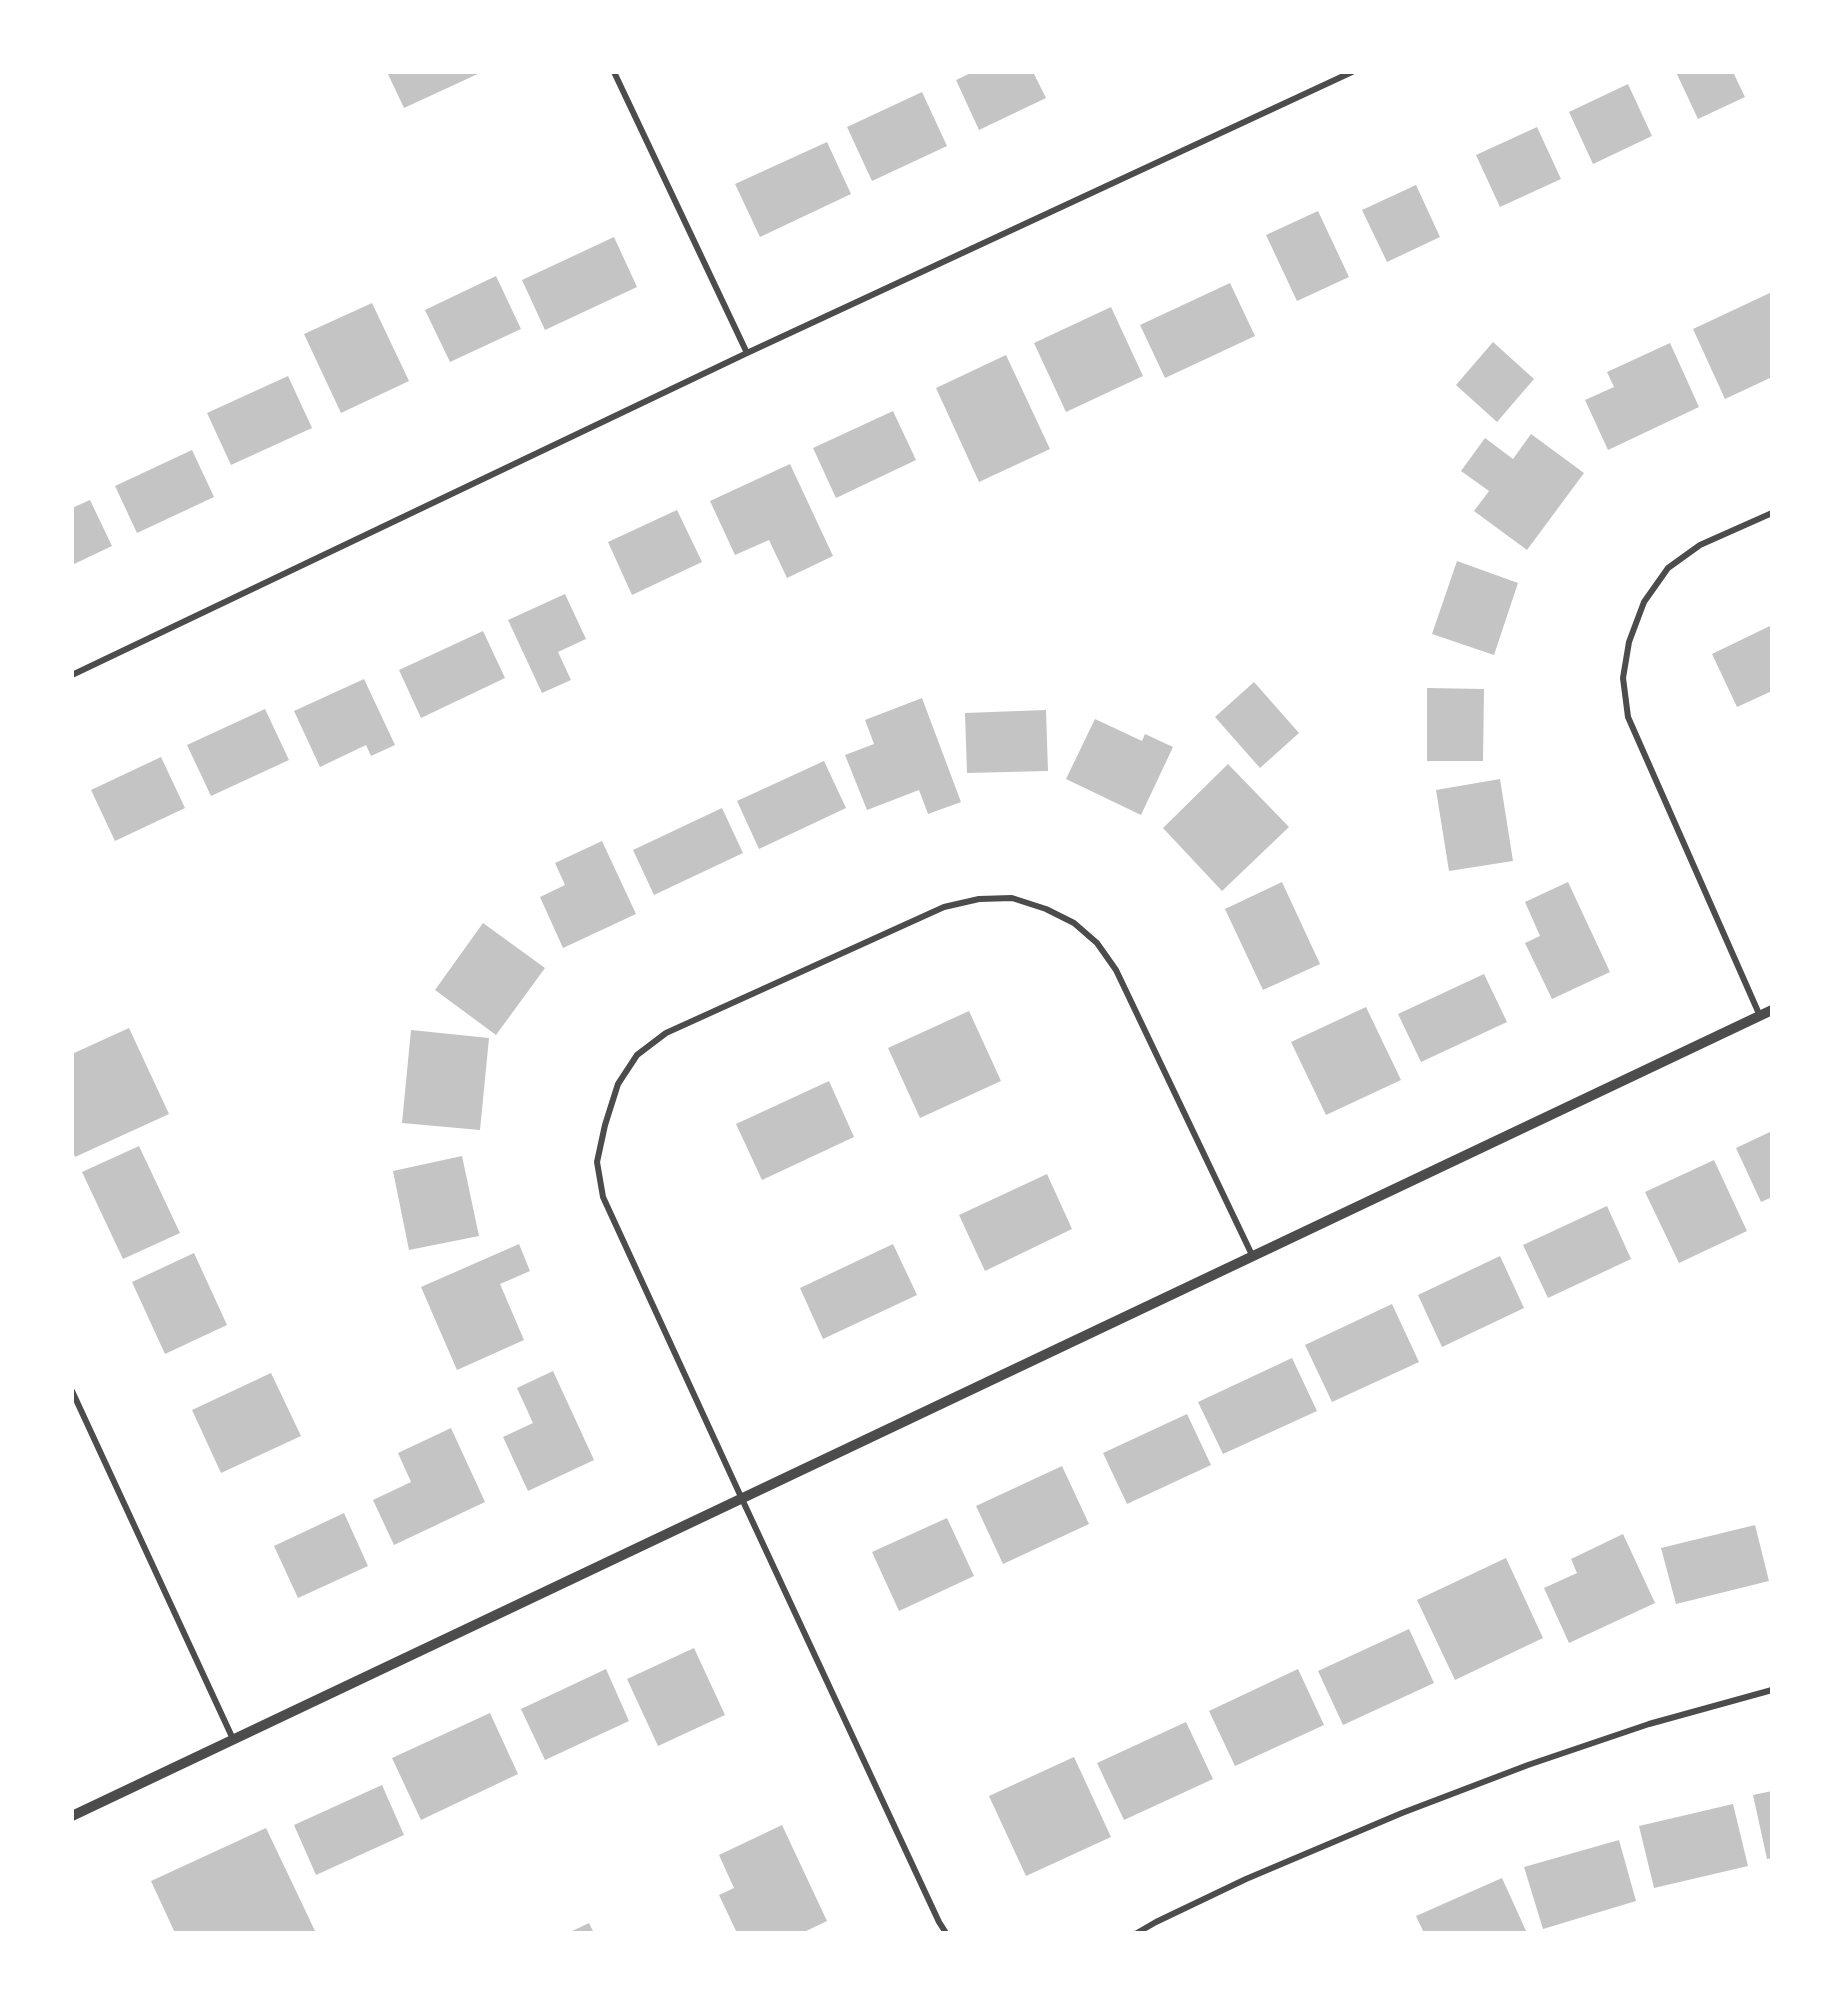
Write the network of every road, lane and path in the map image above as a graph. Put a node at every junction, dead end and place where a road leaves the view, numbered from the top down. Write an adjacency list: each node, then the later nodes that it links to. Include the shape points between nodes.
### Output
1 (614, 72): 3 (street)
2 (1352, 72): 3 (street)
3 (747, 353): 5 (street)
4 (1772, 513): 7 (street, via 1700,545 1668,568 1644,602 1629,642 1623,678 1628,717)
5 (72, 675)
6 (1772, 1010): 7 (street)
7 (1760, 1016): 8 (street)
8 (1253, 1257): 10 (street); 10 (street, via 1116,969 1097,943 1074,923 1046,909 1012,898 979,898 944,907 666,1033 637,1055 618,1084 597,1162 603,1197 617,1230)
9 (72, 1391): 12 (street)
10 (742, 1500): 12 (street); 14 (street)
11 (1772, 1690): 15 (street, via 1648,1724 1402,1813 1246,1879)
12 (233, 1739): 13 (street)
13 (72, 1816)
14 (946, 1933)
15 (1137, 1933)

